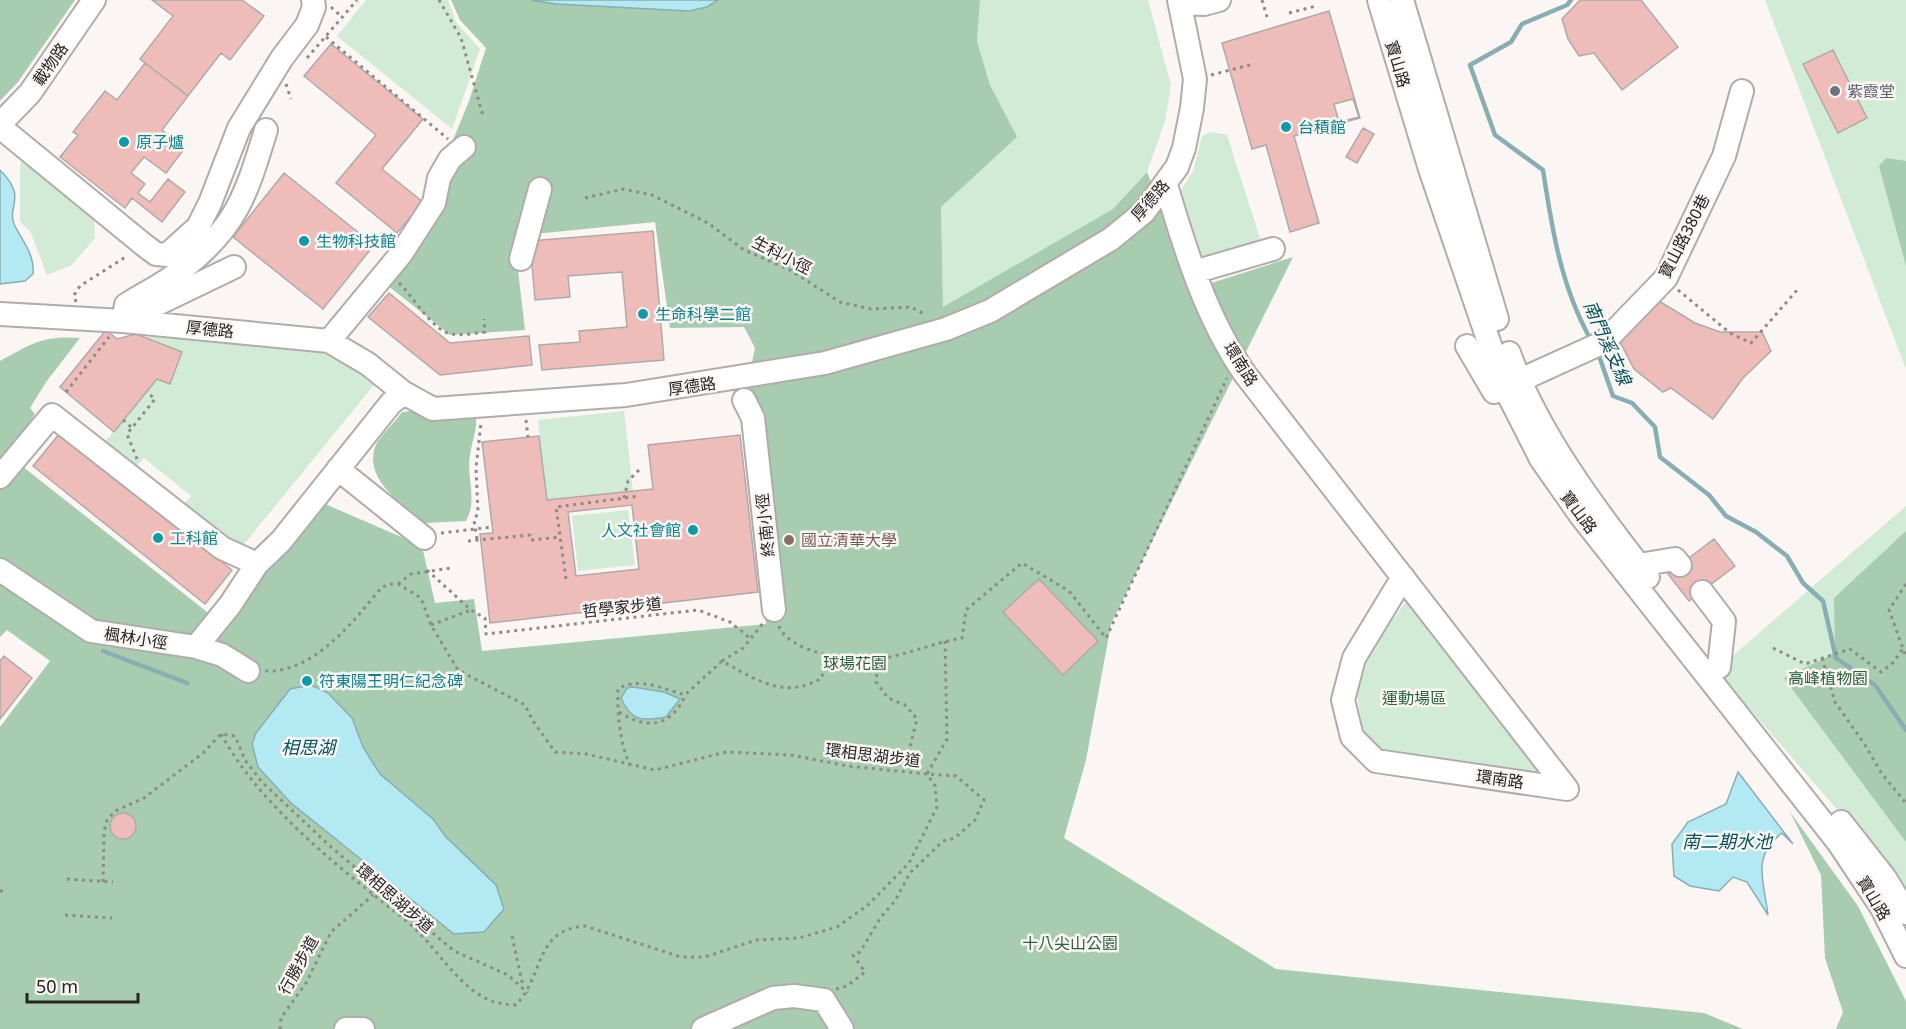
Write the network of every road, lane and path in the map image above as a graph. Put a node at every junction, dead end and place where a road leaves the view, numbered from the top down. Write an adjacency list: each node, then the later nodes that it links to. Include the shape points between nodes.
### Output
1 (94, 0): 21 (street, 載物路, via 30,93)
2 (313, 0): 27 (street, via 307,25 238,129 198,226 167,255 156,254)
3 (357, 0): 13 (path)
4 (439, 0): 20 (path, via 461,38)
5 (1219, 0): 9 (street, 厚德路, via 1204,4)
6 (1262, 0): 12 (path)
7 (1379, 0): 43 (street, 寶山路, via 1430,169)
8 (1401, 0): 43 (street, 寶山路, via 1491,302)
9 (1180, 2): 24 (street, 厚德路, via 1195,79 1185,148)
10 (1317, 6): 11 (path)
11 (1289, 13)
12 (1267, 18)
13 (326, 37): 14 (path); 23 (path)
14 (302, 64)
15 (1250, 65): 16 (path)
16 (1209, 76)
17 (292, 77): 19 (path, via 286,84)
18 (1742, 91): 33 (street, 寶山路380巷, via 1724,156)
19 (291, 99)
20 (483, 116)
21 (0, 126): 27 (street)
22 (266, 130): 39 (street, via 244,196 230,224 180,272 126,305)
23 (463, 148): 31 (street, via 450,159 439,178 434,203)
24 (1166, 184): 32 (street, 環南路); 46 (street, 厚德路, via 1144,212 1112,239 990,311 946,329 825,363 626,395 464,408 434,409)
25 (540, 189): 29 (street)
26 (585, 198): 37 (path, 生科小徑, via 623,189 652,195 708,223 744,250 790,270 840,302 871,309 911,307)
27 (144, 245): 35 (path, via 80,286 74,295)
28 (1273, 249): 32 (street)
29 (521, 259)
30 (234, 267): 39 (street)
31 (386, 272): 38 (path, via 414,296 435,326 451,334 485,332); 40 (street)
32 (1194, 272): 42 (street, 環南路)
33 (1666, 278): 34 (path, via 1730,333 1750,343); 43 (street, 寶山路380巷, via 1597,346)
34 (1798, 289)
35 (78, 309)
36 (0, 314): 39 (street, 厚德路)
37 (929, 316)
38 (484, 319)
39 (117, 327): 40 (street, 厚德路); 44 (path)
40 (329, 341): 46 (street, 厚德路, via 368,364)
41 (1467, 346): 43 (street, via 1494,392)
42 (1235, 360): 71 (street, 環南路); 80 (path, via 1106,638 1069,591 1022,563 966,610 962,638)
43 (1511, 383): 66 (street, 寶山路); 106 (street, 寶山路, via 1548,469 1838,842 1882,908)
44 (66, 392)
45 (147, 392): 51 (path, via 156,399)
46 (404, 393): 54 (street, via 391,403)
47 (744, 400): 77 (street, 終南小徑, via 751,410)
48 (526, 418): 52 (path)
49 (123, 420): 51 (path)
50 (481, 424): 60 (path)
51 (132, 428): 53 (path, via 127,434)
52 (528, 437)
53 (139, 463)
54 (338, 469): 61 (street); 65 (street, via 281,541)
55 (639, 470): 58 (path, via 628,481)
56 (0, 477): 65 (street, via 52,415 222,548)
57 (640, 496): 58 (path)
58 (624, 498): 62 (path, via 556,507)
59 (492, 527): 60 (path)
60 (476, 529): 61 (path); 63 (path)
61 (424, 537)
62 (560, 537): 63 (path); 72 (path)
63 (477, 539): 64 (path)
64 (468, 541)
65 (257, 564): 81 (street)
66 (1639, 565): 67 (street, via 1675,559); 89 (street, 寶山路)
67 (1680, 565)
68 (451, 568): 70 (path)
69 (0, 570): 81 (street, 楓林小徑, via 91,631)
70 (427, 570): 73 (path, via 411,574); 76 (path)
71 (1403, 577): 71 (street, 環南路, via 1496,697 1567,789 1376,761 1352,737 1343,700 1354,658)
72 (566, 579)
73 (398, 584): 78 (path, 環相思湖步道, via 421,598); 90 (path, via 381,588 343,634 306,659 288,669)
74 (1906, 584): 83 (path, via 1889,610)
75 (1702, 592): 89 (street, via 1724,621)
76 (471, 610): 78 (path); 79 (path, 哲學家步道, via 485,618 486,634 698,610 730,622)
77 (774, 610): 79 (path); 84 (path, via 780,630 795,645)
78 (431, 625): 94 (path, 環相思湖步道, via 458,670 525,705 555,752 586,754)
79 (751, 639): 88 (path)
80 (945, 641): 87 (path); 96 (path, via 947,739)
81 (196, 647): 90 (street, 楓林小徑, via 222,655)
82 (1773, 648): 86 (path, via 1805,664)
83 (1903, 648): 85 (path); 86 (path, via 1881,672 1850,649)
84 (825, 654): 87 (path); 88 (path, via 822,678 789,690 761,682)
85 (1906, 657)
86 (1821, 658): 97 (path, via 1835,702)
87 (878, 659): 95 (path, via 876,682 888,698 905,705 917,719 910,747)
88 (722, 661): 91 (path)
89 (1719, 667): 102 (street, 寶山路, via 1885,878)
90 (248, 671)
91 (685, 696): 92 (path, via 669,719 644,724); 92 (path, via 649,684 627,684 618,689)
92 (619, 712): 94 (path, via 621,743)
93 (221, 734): 99 (path, via 203,753 144,798 115,811 107,820); 101 (path, 環相思湖步道, via 259,789); 108 (path, via 235,736 245,760 261,781 434,935 454,951 508,975)
94 (630, 766): 95 (path, 環相思湖步道, via 655,770 726,752 791,755)
95 (910, 772): 96 (path, 環相思湖步道)
96 (927, 774): 107 (path, via 956,776 984,800 975,820 955,838 943,841 910,873 896,901 881,917 860,952 853,955 865,972); 109 (path, 環相思湖步道, via 935,786 938,807 909,863 868,905 837,927 799,938 756,940 705,957 681,957 585,926 571,927 556,933)
97 (1906, 803)
98 (67, 879): 99 (path)
99 (103, 882): 100 (path)
100 (112, 882)
101 (373, 895): 109 (path, 環相思湖步道, via 414,928 460,981 485,998 516,1005); 110 (path, 行勝步道, via 331,932 306,983 281,1018)
102 (1906, 913)
103 (65, 915): 104 (path)
104 (112, 918)
105 (512, 936): 108 (path)
106 (1906, 956)
107 (843, 985)
108 (524, 988): 109 (path)
109 (528, 993)
110 (280, 1029)
111 (345, 1029): 112 (street)
112 (363, 1029)
113 (703, 1029): 114 (street, via 773,998 794,996 824,1000)
114 (842, 1029)

